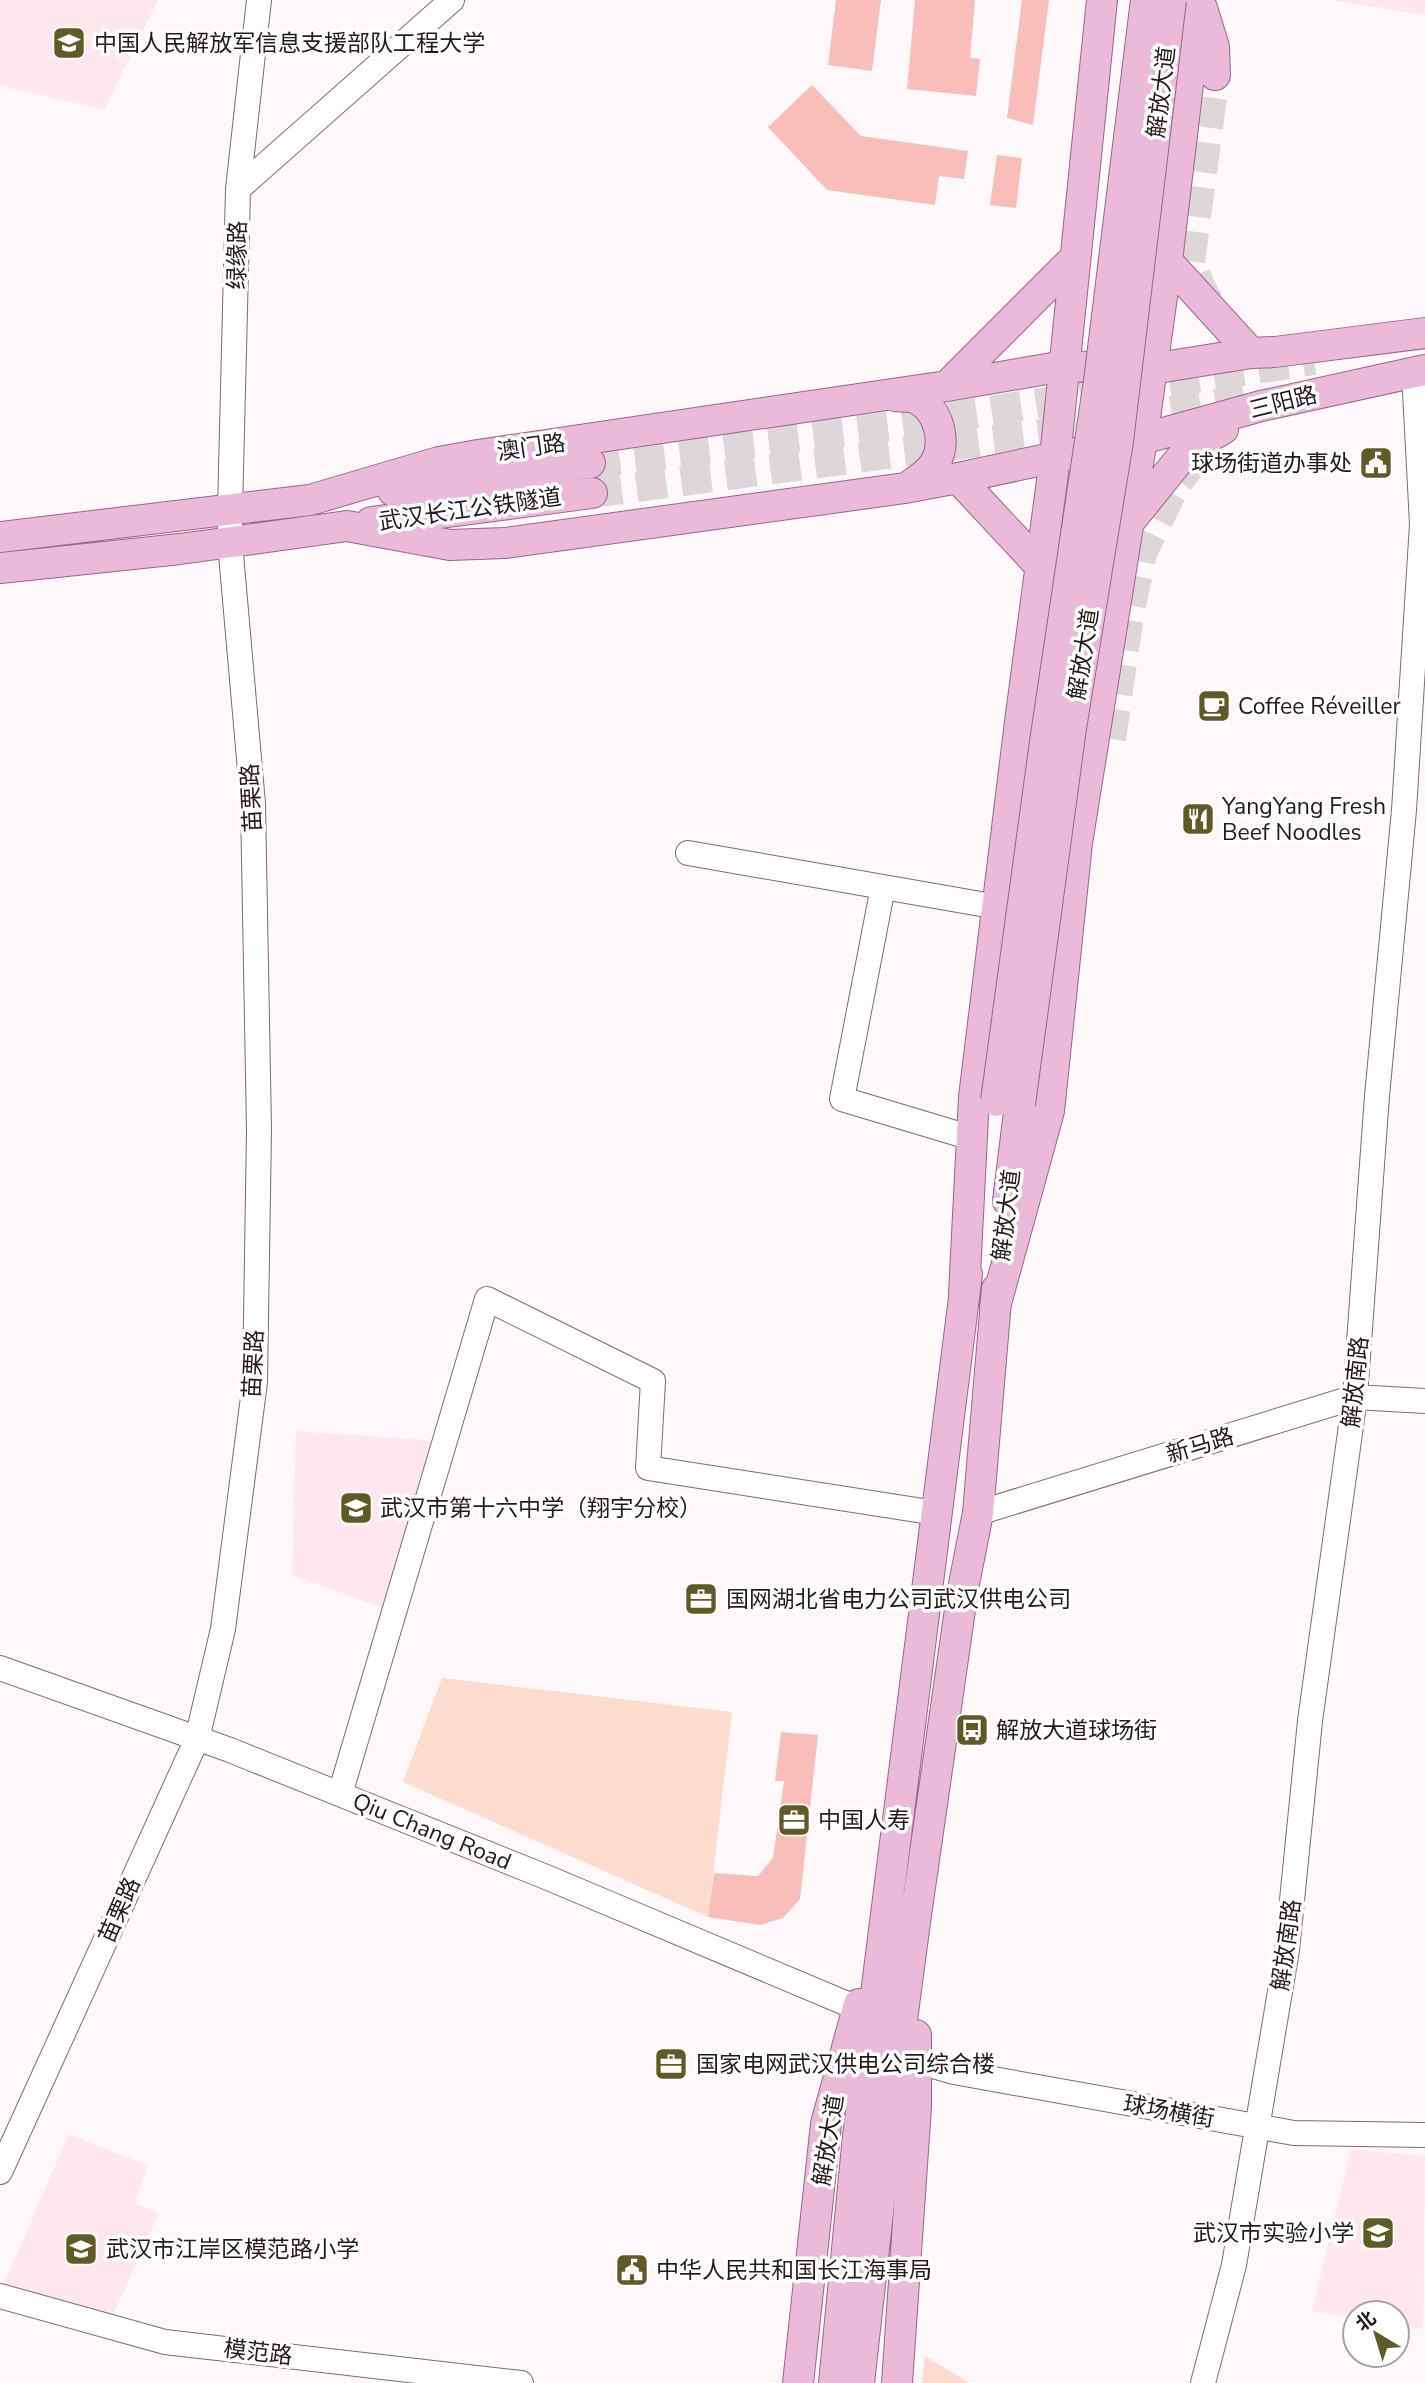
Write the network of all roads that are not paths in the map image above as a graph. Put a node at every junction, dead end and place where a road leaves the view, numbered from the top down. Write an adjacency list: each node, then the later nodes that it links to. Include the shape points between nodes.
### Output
1 (259, 0): 8 (street, 绿缘路)
2 (452, 0): 8 (street)
3 (1102, 0): 9 (main road)
4 (1146, 0): 38 (main road, 解放大道, bridge, via 1099,380 1045,742)
5 (1171, 0): 38 (main road, 解放大道, bridge, via 1118,441)
6 (1199, 0): 7 (main road, via 1214,47); 10 (main road, 解放大道)
7 (1215, 75)
8 (238, 189): 26 (street, 绿缘路)
9 (1075, 258): 13 (main road); 16 (main road)
10 (1167, 261): 12 (main road); 14 (main road, 解放大道)
11 (1425, 333): 12 (main road, 三阳路)
12 (1251, 353): 14 (main road, 三阳路)
13 (1064, 366): 14 (main road, 三阳路); 16 (main road, 澳门路); 20 (main road, 解放大道)
14 (1151, 369): 19 (main road, 解放大道)
15 (1419, 371): 18 (main road, 三阳路); 42 (street, 解放南路, via 1421,538 1404,810)
16 (947, 386): 17 (main road, 澳门路)
17 (880, 395): 23 (main road, via 916,398 938,425 940,452 934,466); 25 (main road, 澳门路, via 478,455)
18 (1261, 406): 19 (main road, 三阳路); 27 (main road, via 1188,449)
19 (1142, 439): 20 (main road, 三阳路); 27 (main road, 解放大道)
20 (1055, 458): 22 (main road); 31 (main road, 解放大道)
21 (590, 463): 25 (main road, 武汉长江公铁隧道)
22 (958, 478): 23 (main road); 31 (main road)
23 (905, 488): 28 (main road, via 506,543 450,545)
24 (592, 492): 28 (main road, 武汉长江公铁隧道)
25 (310, 500): 26 (main road, 澳门路)
26 (230, 510): 29 (main road, 澳门路); 30 (street, 苗栗路)
27 (1130, 521): 34 (main road, 解放大道)
28 (347, 526): 30 (main road)
29 (0, 537)
30 (230, 542): 32 (main road); 47 (street, 苗栗路, via 253,804 259,1129 255,1382 223,1629)
31 (1041, 567): 37 (main road, 解放大道)
32 (0, 568)
33 (1111, 739): 34 (main road, via 1102,781)
34 (1077, 843): 41 (main road, 解放大道, via 1049,1111)
35 (688, 853): 36 (street)
36 (883, 887): 37 (street); 39 (street, via 842,1099)
37 (998, 907): 39 (main road, 解放大道)
38 (1008, 1103): 40 (main road, 解放大道); 41 (main road, 解放大道)
39 (972, 1138): 40 (main road, 解放大道)
40 (964, 1294): 44 (main road, 解放大道)
41 (995, 1307): 45 (main road, 解放大道)
42 (1355, 1397): 43 (street, 新马路); 45 (street, 新马路); 53 (street, 解放南路, via 1310,1721 1287,1951)
43 (1425, 1401)
44 (936, 1513): 48 (street, via 648,1468 653,1381 487,1298); 49 (main road, 解放大道)
45 (978, 1513): 50 (main road, 解放大道)
46 (0, 1668): 47 (street, Qiu Chang Road)
47 (197, 1739): 48 (street, Qiu Chang Road); 55 (street, 苗栗路)
48 (340, 1794): 51 (street, Qiu Chang Road)
49 (886, 1902): 51 (main road, 解放大道); 59 (main road, 解放大道)
50 (916, 1915): 52 (main road, 解放大道); 60 (main road, 解放大道)
51 (857, 2008): 58 (main road, 解放大道, via 826,2124)
52 (916, 2062): 53 (street, 球场横街); 61 (main road, 解放大道)
53 (1257, 2127): 54 (street, 球场横街, via 1294,2133); 62 (street, 解放南路, via 1234,2265)
54 (1425, 2135)
55 (0, 2172)
56 (0, 2296): 57 (street, 模范路, via 165,2342)
57 (521, 2383)
58 (798, 2383)
59 (834, 2383)
60 (859, 2383)
61 (897, 2383)
62 (1203, 2383)

